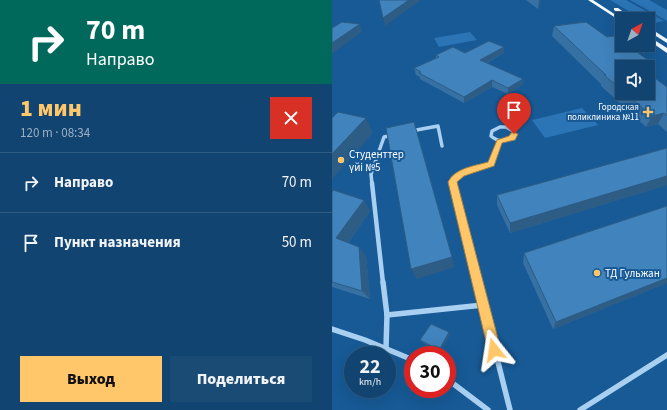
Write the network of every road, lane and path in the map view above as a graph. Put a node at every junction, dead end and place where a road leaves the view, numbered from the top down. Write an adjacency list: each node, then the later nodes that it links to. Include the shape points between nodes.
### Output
1 (590, 0): 4 (main road)
2 (613, 8): 3 (main road)
3 (620, 12)
4 (615, 16)
5 (655, 33): 6 (main road)
6 (667, 41)
7 (655, 43): 8 (main road)
8 (667, 51)
9 (407, 132): 12 (street, via 438,126)
10 (400, 134): 14 (street, via 384,136 371,174)
11 (499, 141): 11 (street, via 512,138 513,131 506,127 492,131 491,136); 13 (street, via 491,164 461,174 453,182)
12 (442, 146)
13 (482, 305): 14 (street); 21 (street)
14 (387, 315): 17 (street)
15 (332, 329): 16 (street)
16 (380, 346)
17 (386, 346)
18 (667, 355): 22 (street)
19 (456, 386): 20 (street)
20 (488, 410)
21 (510, 410)
22 (580, 410)

